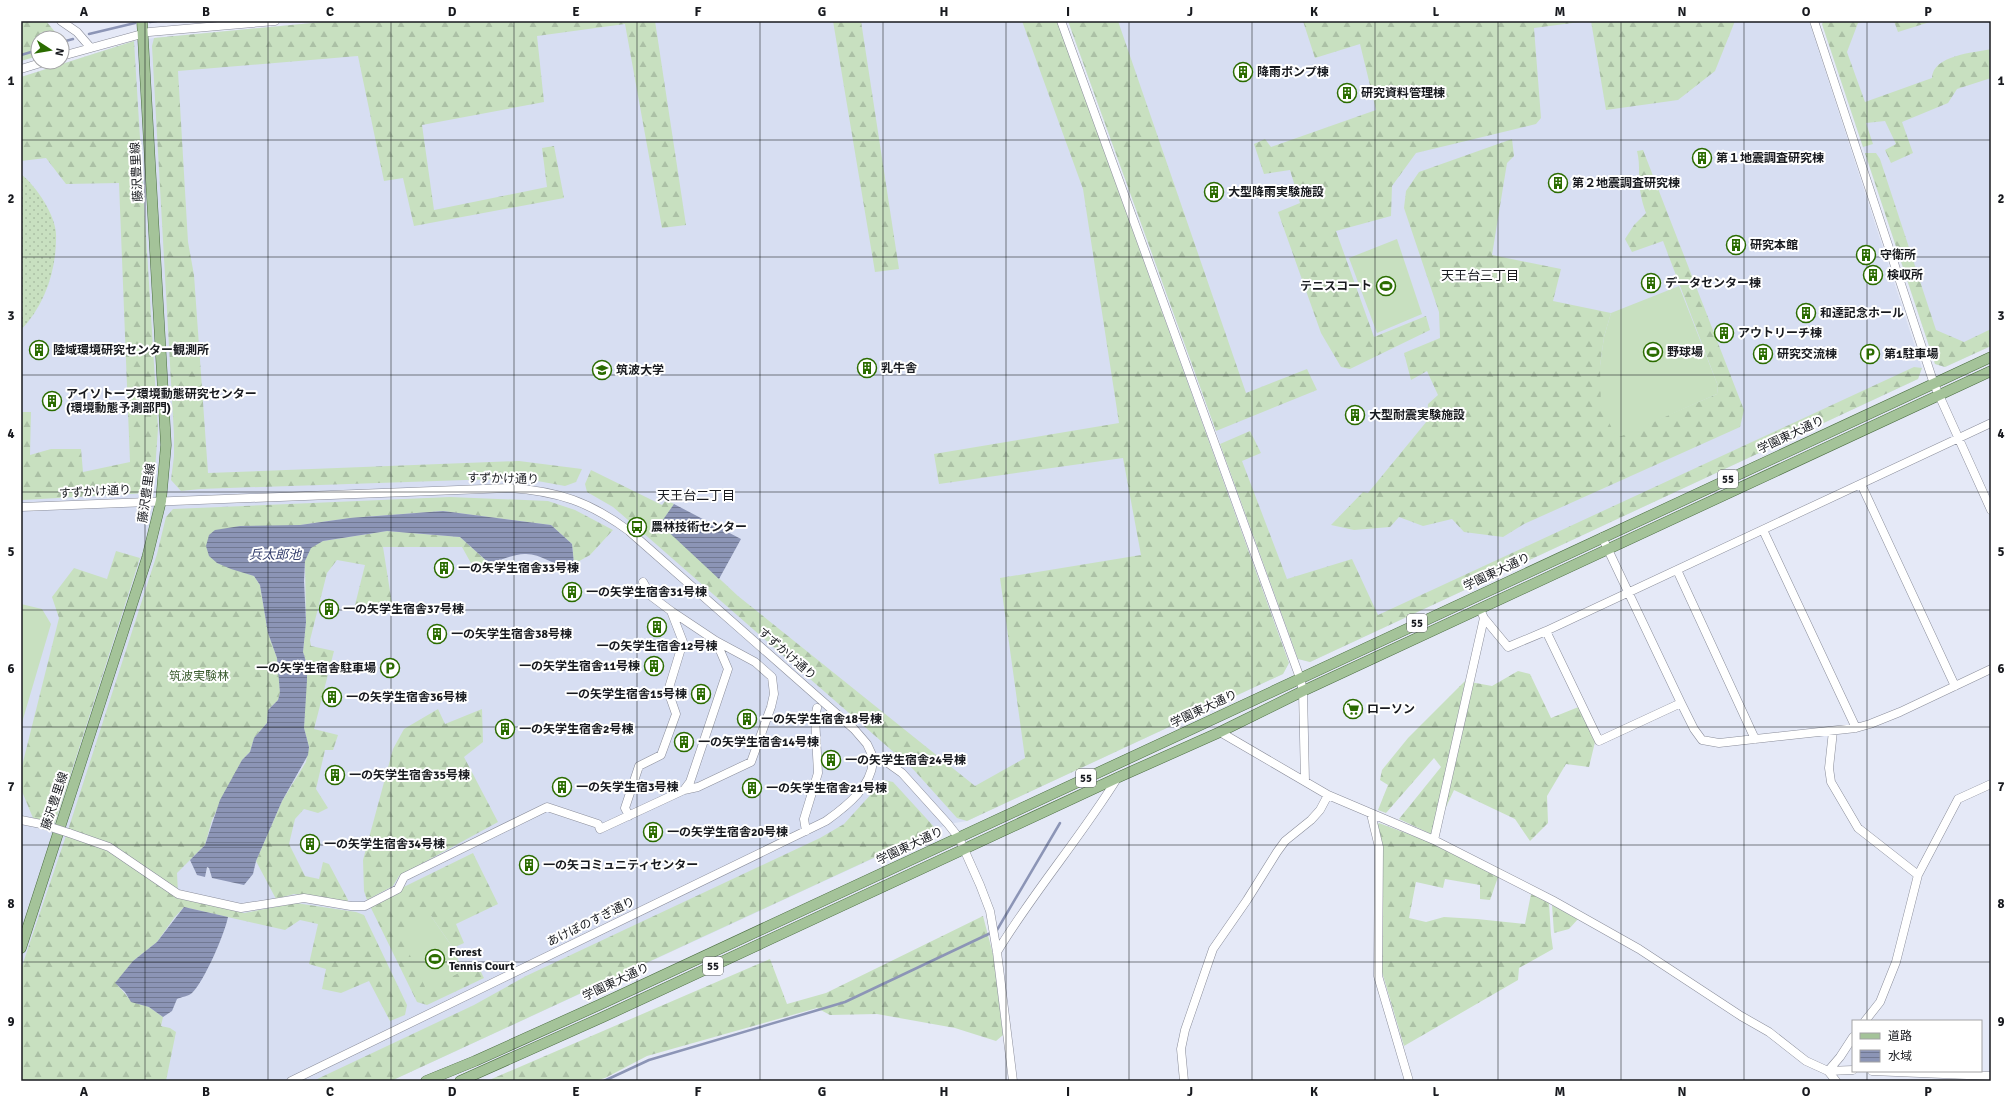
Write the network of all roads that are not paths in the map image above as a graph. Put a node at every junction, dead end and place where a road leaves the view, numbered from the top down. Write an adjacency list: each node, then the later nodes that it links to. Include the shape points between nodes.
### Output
1 (61, 21): 7 (street, via 77,32)
2 (142, 21): 6 (main road, 藤沢豊里線)
3 (275, 21): 6 (street)
4 (1061, 21): 30 (street)
5 (1814, 21): 11 (street)
6 (143, 33): 7 (street); 16 (main road, 藤沢豊里線, via 166,445)
7 (90, 47): 8 (street)
8 (70, 53)
9 (1991, 357): 11 (main road, 学園東大通り / 55)
10 (1991, 371): 12 (main road, 55)
11 (1934, 384): 12 (street); 20 (main road, 学園東大通り / 55)
12 (1938, 395): 14 (street); 21 (main road, 55)
13 (1991, 423): 14 (street)
14 (1958, 439): 15 (street); 18 (street)
15 (1861, 484): 19 (street); 31 (street)
16 (161, 501): 17 (street, すずかけ通り); 39 (street, すずかけ通り, via 509,488 552,492 572,498 599,511 629,531 854,729 867,744); 53 (main road, 藤沢豊里線, via 137,591)
17 (21, 507)
18 (1991, 510)
19 (1763, 530): 22 (street); 35 (street)
20 (1602, 537): 21 (street); 30 (main road, 学園東大通り / 55)
21 (1608, 549): 24 (street); 26 (main road, 55)
22 (1676, 570): 24 (street); 38 (street)
23 (643, 582): 25 (street, via 651,596)
24 (1628, 592): 27 (street); 33 (street)
25 (671, 612): 28 (street); 46 (street, via 683,642 668,691 676,714 661,755 639,766 625,808)
26 (1482, 614): 27 (street, via 1508,647); 32 (main road, 55); 50 (street)
27 (1546, 631): 33 (street, via 1598,740)
28 (716, 641): 43 (street, via 728,668 690,782); 43 (street, via 755,662 772,678 774,694 771,708 751,762 698,787)
29 (1991, 669): 31 (street)
30 (1300, 678): 32 (street); 49 (main road, 学園東大通り / 55)
31 (1955, 686): 35 (street, via 1900,712)
32 (1303, 690): 37 (main road, 55); 41 (street)
33 (1681, 704): 38 (street, via 1702,740 1719,742)
34 (817, 708): 48 (street, via 815,717 818,773 804,819)
35 (1856, 728): 36 (street)
36 (1833, 731): 38 (street); 52 (street, via 1829,768 1831,782 1858,828)
37 (1220, 732): 40 (main road, 55); 41 (street)
38 (1755, 739)
39 (873, 757): 48 (street, あけぼのすぎ通り, via 872,770 865,786 840,811); 49 (street, via 888,763 902,774)
40 (1119, 777): 51 (main road, 55); 54 (street, via 1016,921)
41 (1305, 781): 44 (street)
42 (1991, 784): 52 (street, via 1958,799)
43 (684, 790): 46 (street)
44 (1328, 794): 45 (street); 65 (street, via 1320,810 1311,820 1285,841 1213,949 1185,1030 1181,1049)
45 (1371, 814): 50 (street); 66 (street, via 1379,847 1378,976)
46 (628, 816): 47 (street, bridge, via 600,829 598,824 547,808 404,877 398,889 365,906 304,898 241,908 178,894 109,848 41,824)
47 (21, 820)
48 (806, 831): 61 (street, あけぼのすぎ通り)
49 (959, 838): 51 (street); 62 (main road, 学園東大通り / 55)
50 (1434, 840): 58 (street, via 1552,900 1640,949 1768,1032 1806,1061)
51 (964, 850): 54 (street, via 990,911); 63 (main road, 55)
52 (1918, 875): 55 (street, via 1896,962 1880,1002)
53 (21, 948)
54 (997, 952): 64 (street)
55 (1866, 1020)
56 (1852, 1039): 58 (street)
57 (1852, 1070): 58 (street)
58 (1828, 1071): 67 (street)
59 (1896, 1072): 60 (street)
60 (1991, 1076)
61 (291, 1081)
62 (426, 1081)
63 (460, 1081)
64 (1013, 1081)
65 (1184, 1081)
66 (1410, 1081)
67 (1836, 1081)

